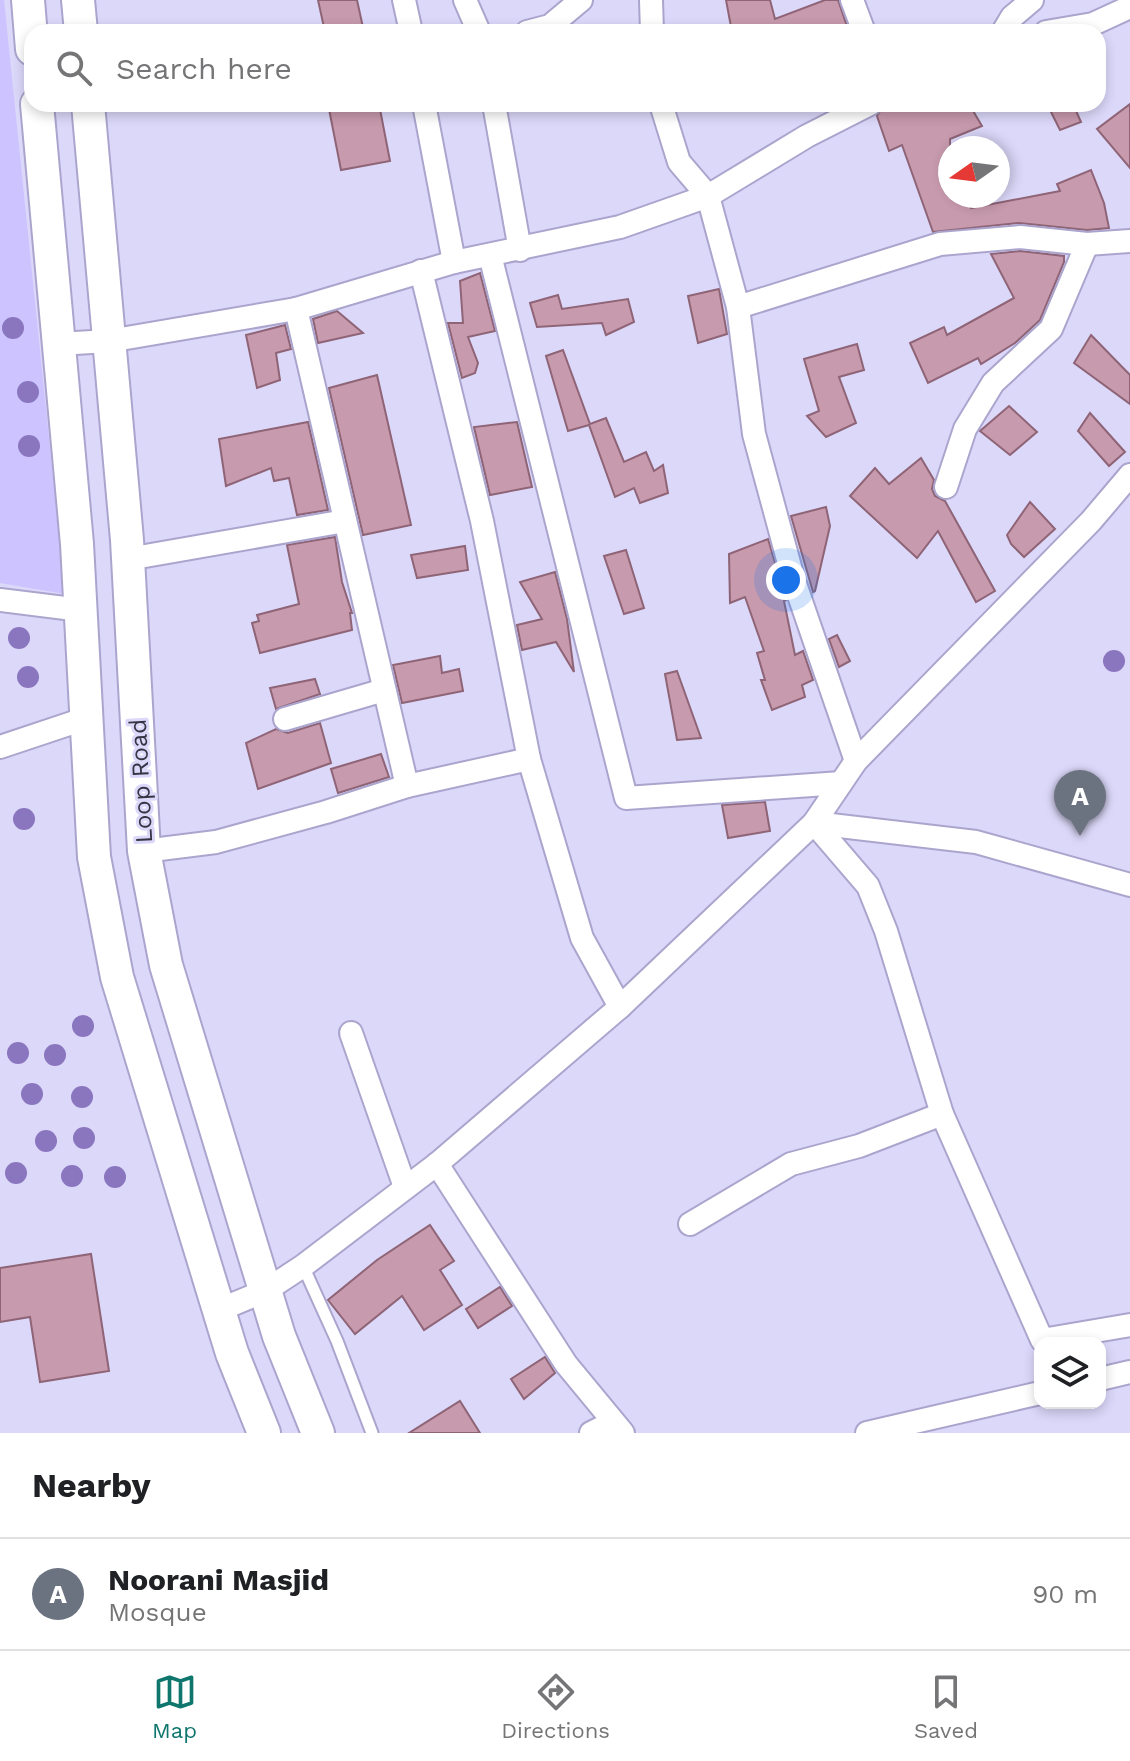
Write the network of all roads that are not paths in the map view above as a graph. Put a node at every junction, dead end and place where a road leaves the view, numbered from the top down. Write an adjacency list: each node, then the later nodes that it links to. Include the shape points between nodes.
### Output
1 (28, 0): 10 (main road)
2 (78, 0): 11 (main road)
3 (404, 0): 12 (street)
4 (465, 0): 13 (street)
5 (581, 0): 14 (street)
6 (651, 0): 15 (street)
7 (852, 0): 16 (street)
8 (1032, 0): 17 (street)
9 (1130, 7): 18 (street)
10 (30, 24)
11 (80, 24)
12 (409, 24)
13 (476, 24)
14 (552, 24)
15 (652, 24)
16 (861, 24)
17 (1008, 24)
18 (1093, 24)
19 (38, 112): 35 (main road)
20 (89, 112): 34 (main road, Loop Road)
21 (426, 112): 30 (street)
22 (495, 112): 28 (street)
23 (663, 112): 25 (street, via 679,162)
24 (854, 112): 25 (street)
25 (708, 196): 28 (street, via 620,227); 32 (street)
26 (1130, 241): 27 (street)
27 (1087, 244): 32 (street, via 1020,237 940,244); 37 (street, via 1051,329 993,383 965,429)
28 (520, 250): 29 (street)
29 (490, 255): 30 (street); 48 (street, via 626,798)
30 (454, 262): 31 (street)
31 (421, 271): 33 (street); 46 (street, via 482,521)
32 (738, 307): 47 (street, via 754,434 793,578)
33 (296, 309): 34 (street); 38 (street)
34 (109, 341): 35 (street); 39 (main road, Loop Road)
35 (58, 344): 41 (main road)
36 (1130, 475): 47 (street)
37 (946, 487)
38 (345, 521): 39 (street); 42 (street)
39 (128, 559): 51 (main road, Loop Road)
40 (0, 600): 41 (street)
41 (81, 610): 43 (main road)
42 (384, 690): 44 (street); 49 (street)
43 (87, 718): 45 (street); 61 (main road, via 94,857 117,977)
44 (285, 719)
45 (0, 747)
46 (529, 759): 49 (street); 53 (street, via 582,938)
47 (856, 761): 48 (street)
48 (841, 783): 50 (street)
49 (407, 786): 51 (street, via 216,842)
50 (814, 823): 52 (street, via 976,842); 53 (street); 55 (street, via 868,886)
51 (144, 851): 60 (main road, Loop Road, via 166,965)
52 (1130, 885)
53 (620, 1007): 56 (street)
54 (351, 1033): 57 (street)
55 (942, 1114): 58 (street, via 859,1146 791,1164); 62 (street, via 1042,1340)
56 (437, 1164): 57 (street); 66 (street, via 566,1364)
57 (405, 1187): 59 (street)
58 (690, 1224)
59 (303, 1266): 60 (street); 69 (lane)
60 (265, 1291): 61 (street); 68 (main road, Loop Road)
61 (219, 1310): 67 (main road)
62 (1130, 1325)
63 (1130, 1372): 64 (street)
64 (1106, 1378)
65 (1034, 1394): 71 (street)
66 (618, 1429): 70 (street)
67 (264, 1433)
68 (318, 1433)
69 (372, 1433)
70 (591, 1433)
71 (867, 1433)

